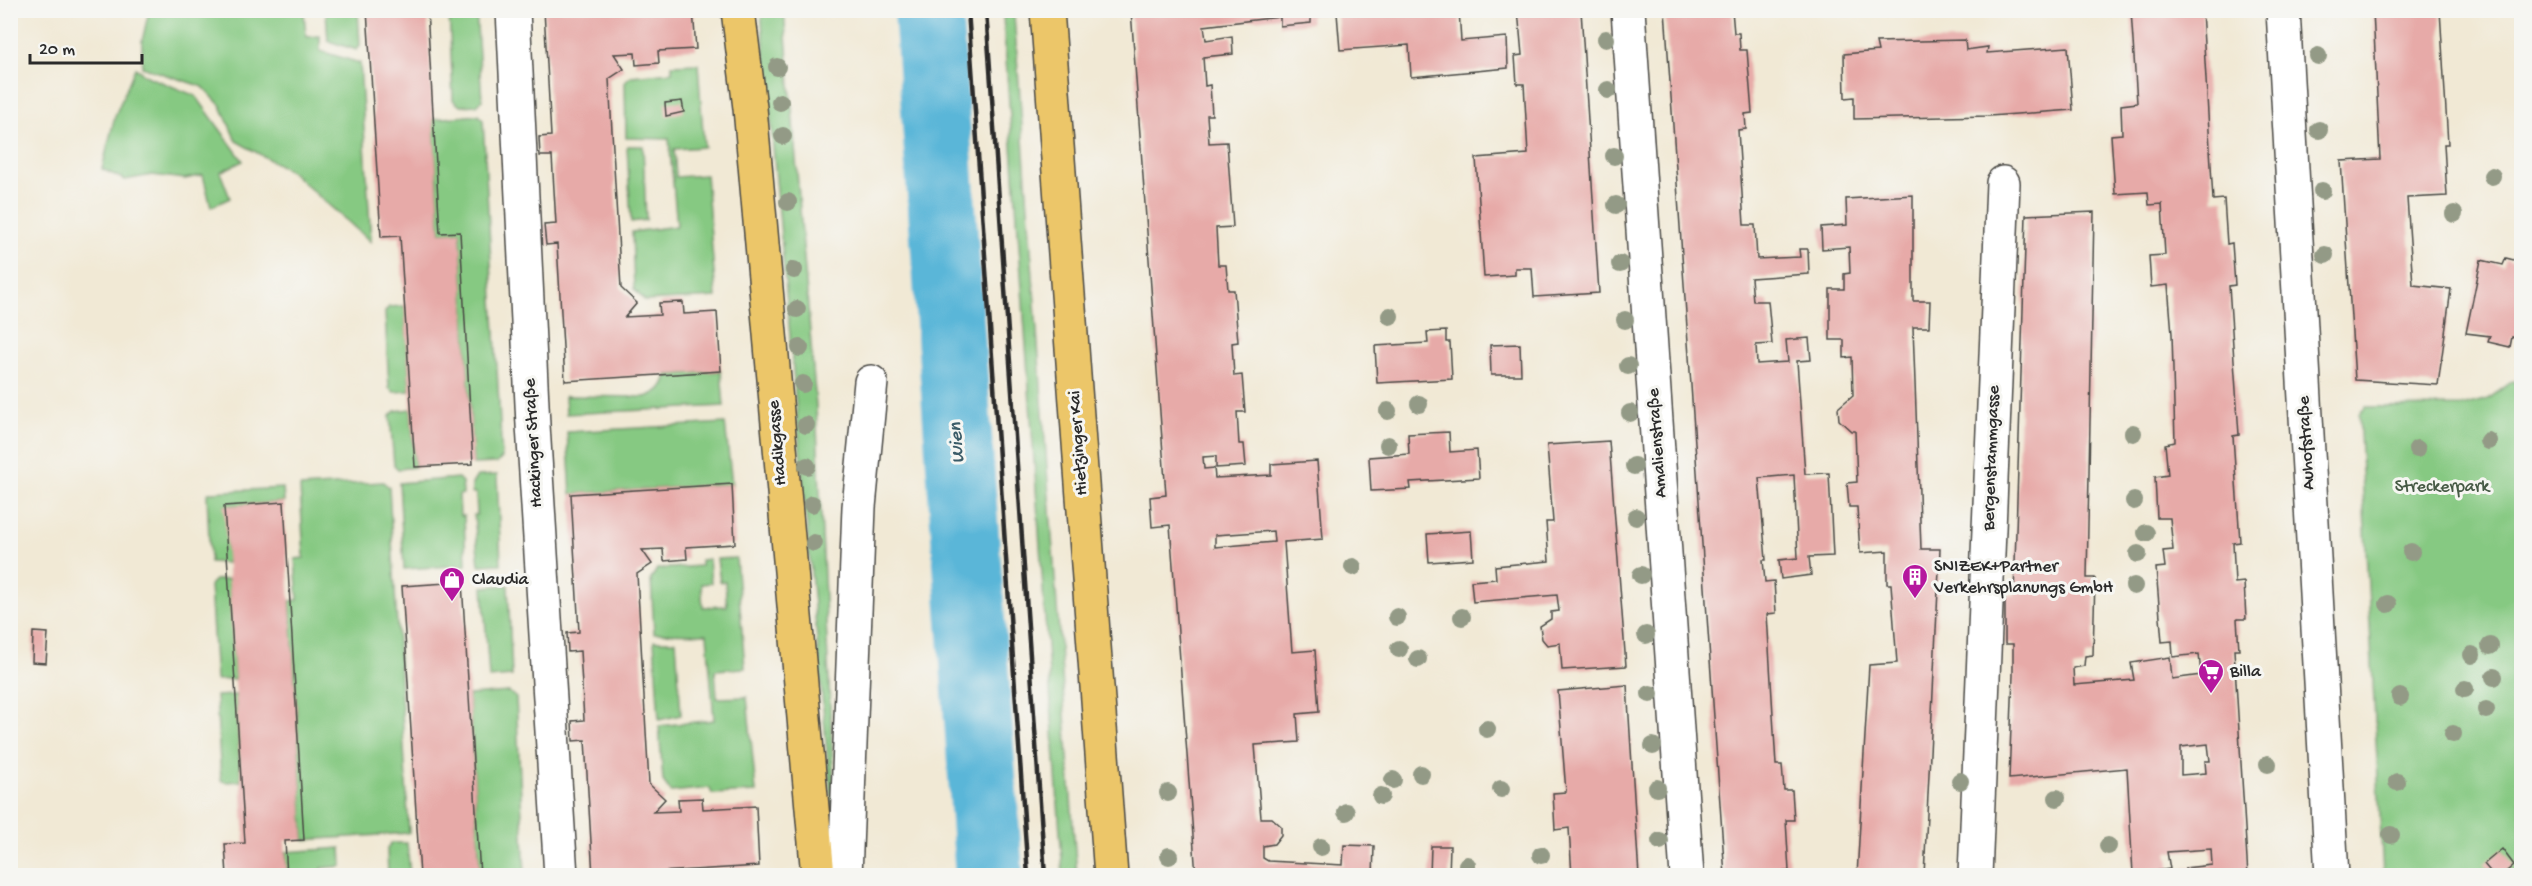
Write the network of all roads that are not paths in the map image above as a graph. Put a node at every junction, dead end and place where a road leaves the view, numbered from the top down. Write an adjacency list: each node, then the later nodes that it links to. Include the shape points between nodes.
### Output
1 (513, 10): 8 (street, Hackinger Straße)
2 (738, 10): 9 (main road, Hadikgasse)
3 (1047, 10): 11 (main road, Hietzinger Kai)
4 (1628, 10): 12 (street, Amalienstraße)
5 (2283, 10): 14 (street, Auhofstraße)
6 (2003, 183): 13 (street, Bergenstammgasse)
7 (871, 382): 10 (street, via 859,507)
8 (561, 876)
9 (818, 876)
10 (845, 876)
11 (1111, 876)
12 (1687, 876)
13 (1975, 876)
14 (2332, 876)

